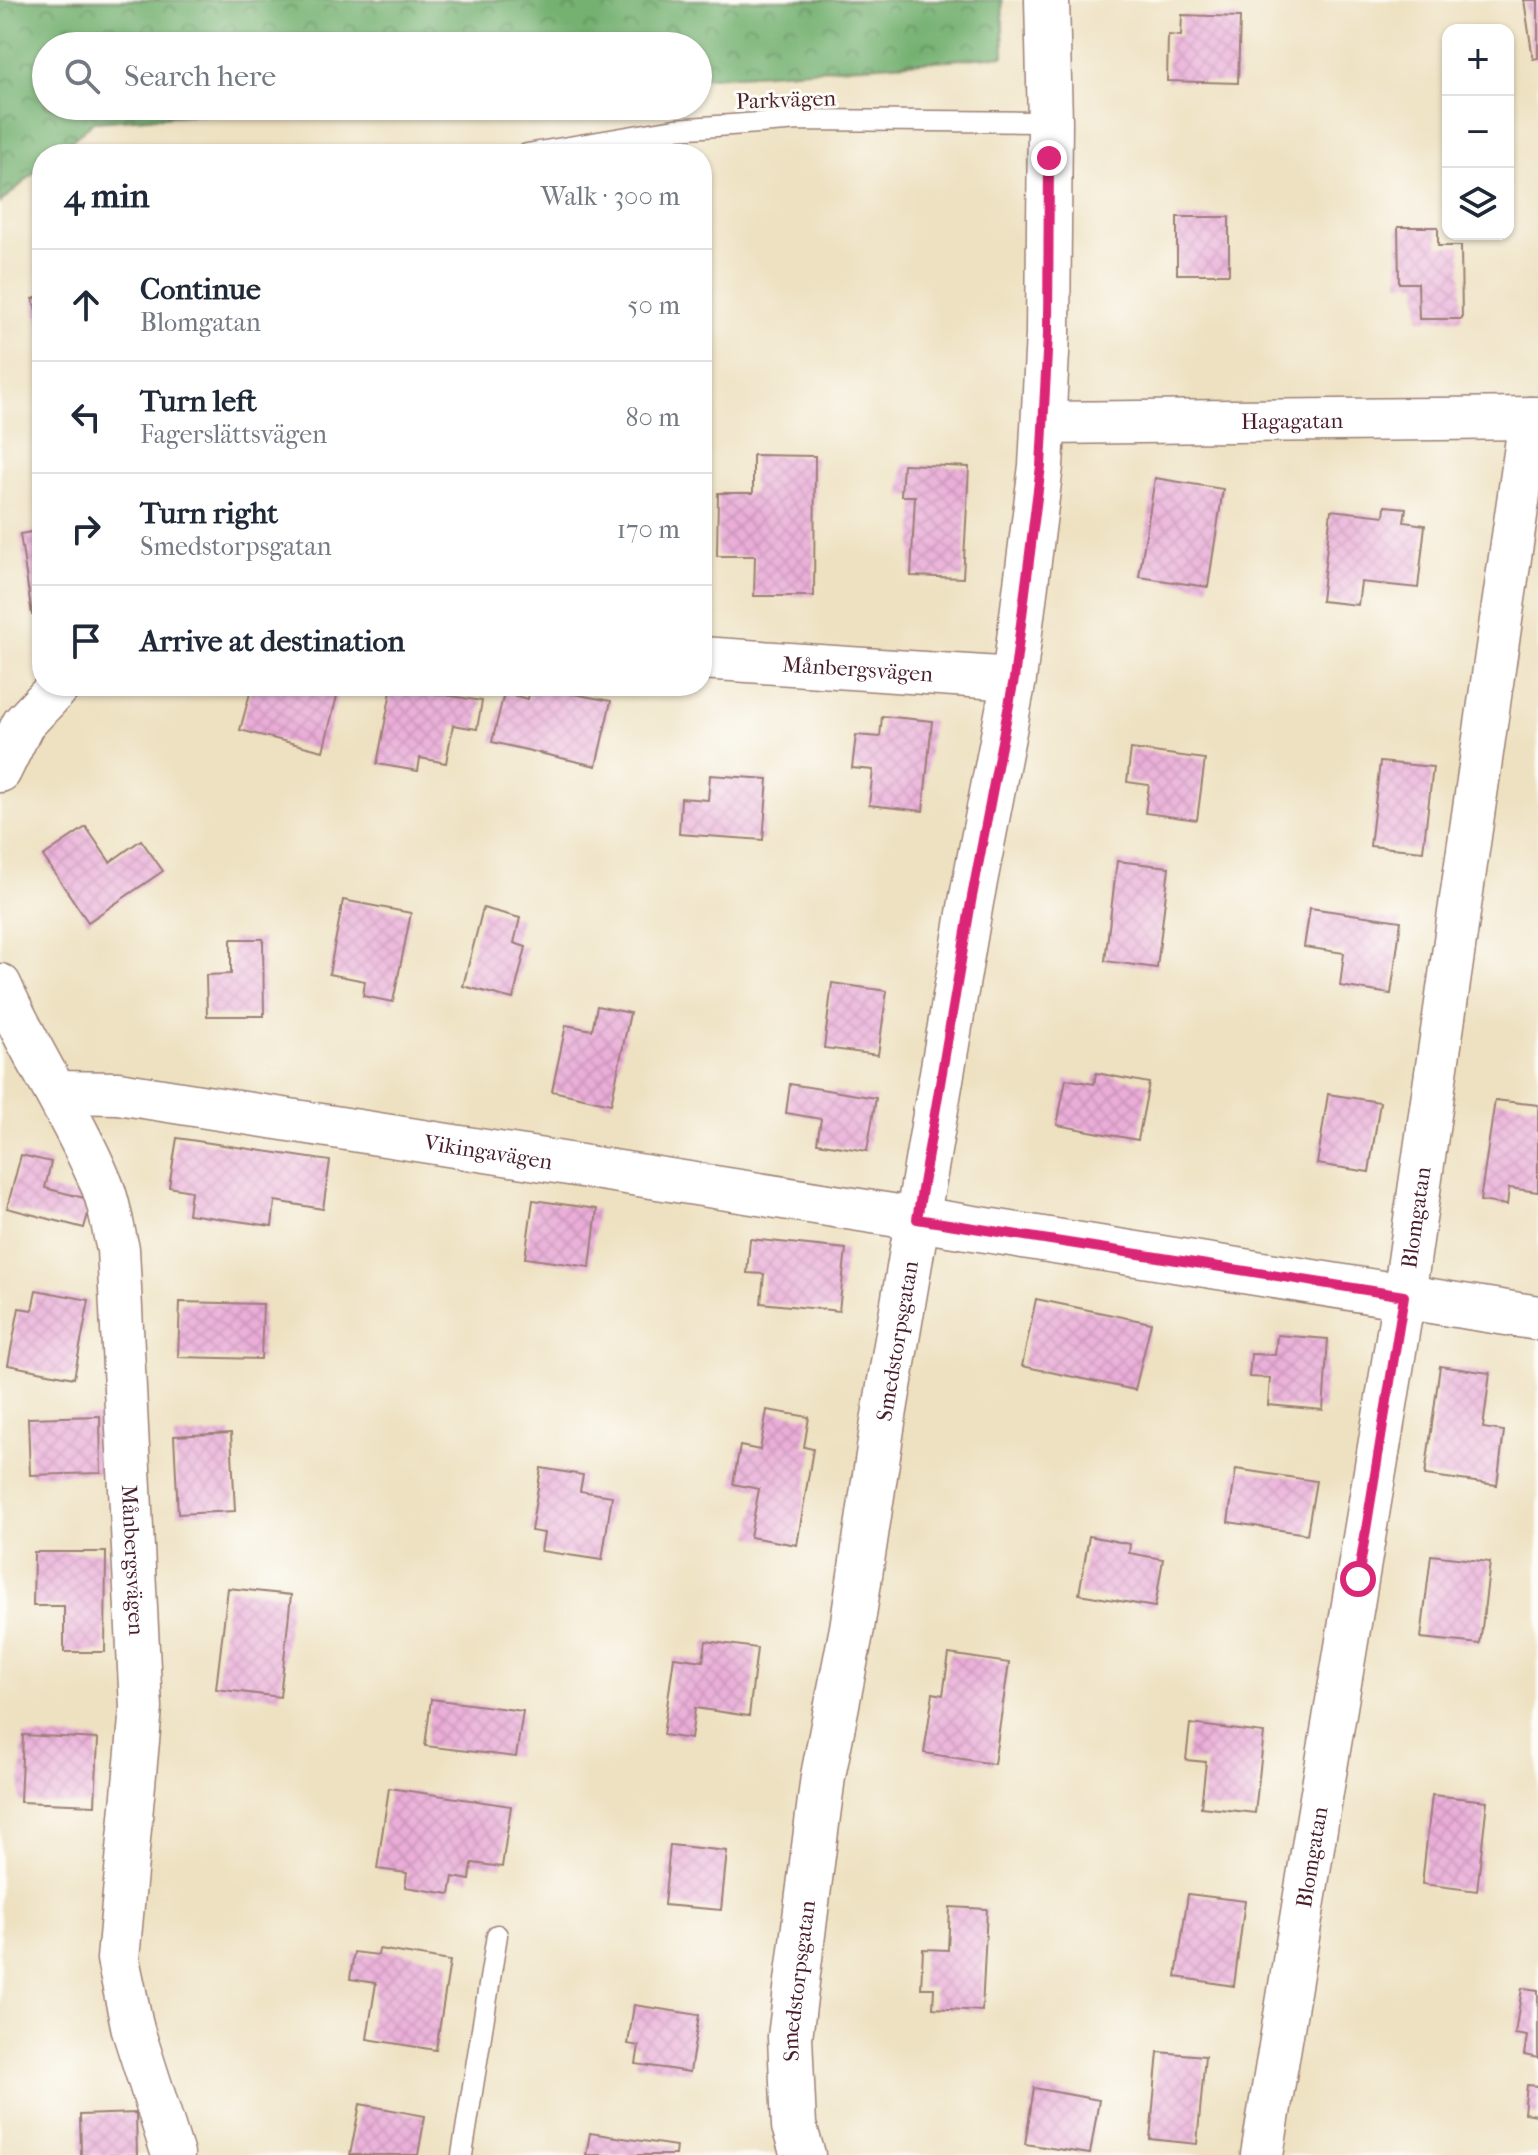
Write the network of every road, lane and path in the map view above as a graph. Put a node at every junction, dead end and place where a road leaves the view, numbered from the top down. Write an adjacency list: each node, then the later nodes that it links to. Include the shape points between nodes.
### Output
1 (1047, 0): 2 (street, Smedstorpsgatan)
2 (1050, 122): 3 (lane, Parkvägen, via 800,120 675,129); 5 (street, Smedstorpsgatan)
3 (586, 144)
4 (1534, 418): 5 (street, Hagagatan); 13 (street, Blomgatan)
5 (1044, 423): 7 (street, Smedstorpsgatan)
6 (712, 659): 7 (street, Månbergsvägen)
7 (1014, 679): 12 (street, Smedstorpsgatan)
8 (50, 696): 9 (street, via 23,724)
9 (0, 771)
10 (0, 985): 11 (street, Månbergsvägen, via 20,1032)
11 (57, 1092): 12 (street, Vikingavägen, via 118,1093); 16 (street, Månbergsvägen, via 103,1186 118,1249 141,1708 118,1959 133,2030)
12 (917, 1219): 13 (street); 18 (street, Smedstorpsgatan, via 802,1926 790,2037 794,2126)
13 (1404, 1296): 14 (street); 19 (street, Blomgatan)
14 (1538, 1318)
15 (497, 1935): 17 (lane)
16 (173, 2155)
17 (462, 2155)
18 (803, 2155)
19 (1262, 2155)

